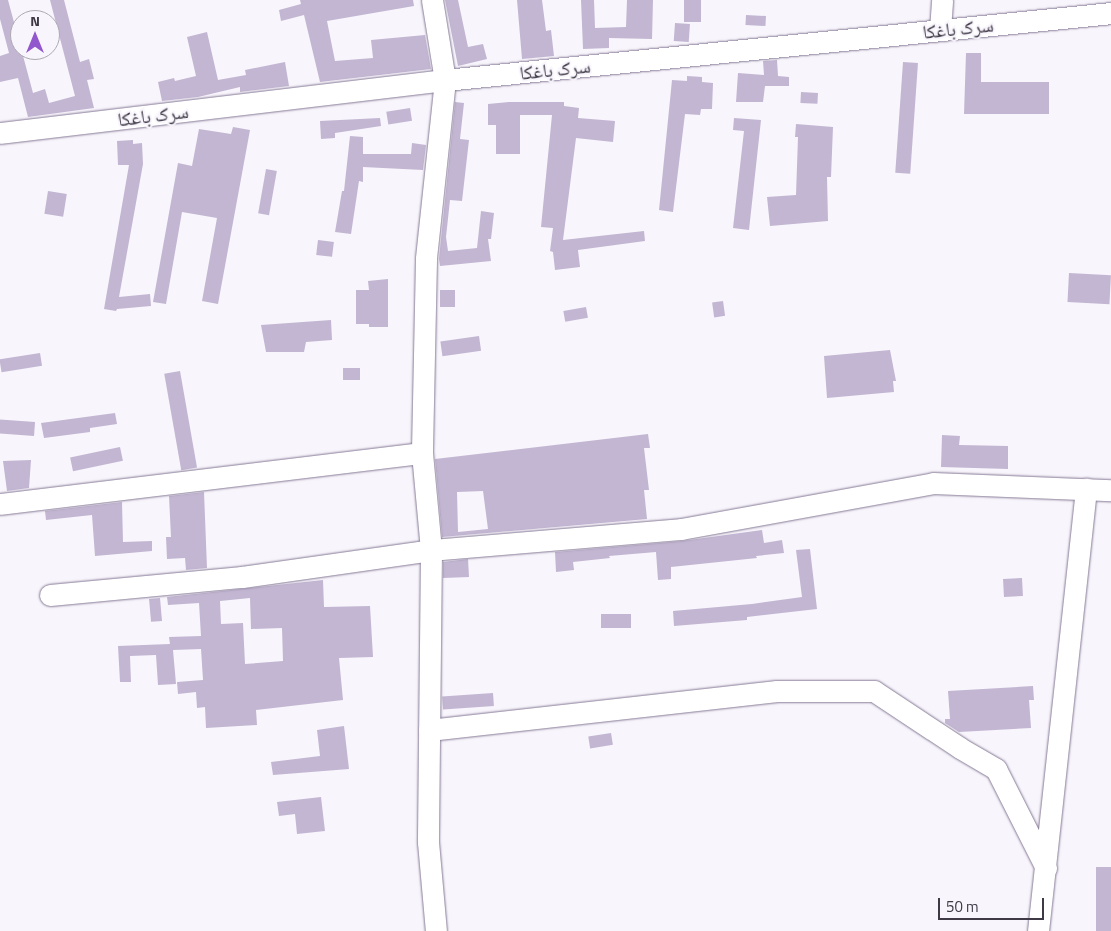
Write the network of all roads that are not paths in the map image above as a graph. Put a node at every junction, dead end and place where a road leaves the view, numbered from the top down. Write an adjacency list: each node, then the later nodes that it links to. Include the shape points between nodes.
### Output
1 (432, 0): 5 (street)
2 (942, 0): 4 (street)
3 (1102, 9): 4 (street, سرک باغکا)
4 (940, 30): 5 (street, سرک باغکا)
5 (444, 80): 6 (street, سرک باغکا); 7 (street, via 426,259)
6 (0, 133)
7 (422, 453): 10 (street); 11 (street)
8 (1086, 489): 9 (street); 11 (street, via 933,483 681,529); 14 (street)
9 (1111, 490)
10 (0, 504)
11 (431, 550): 12 (street, via 242,577); 13 (street)
12 (50, 595)
13 (430, 730): 14 (street, via 777,691 874,691 996,769); 15 (street, via 428,842)
14 (1046, 868): 16 (street)
15 (436, 931)
16 (1038, 931)

